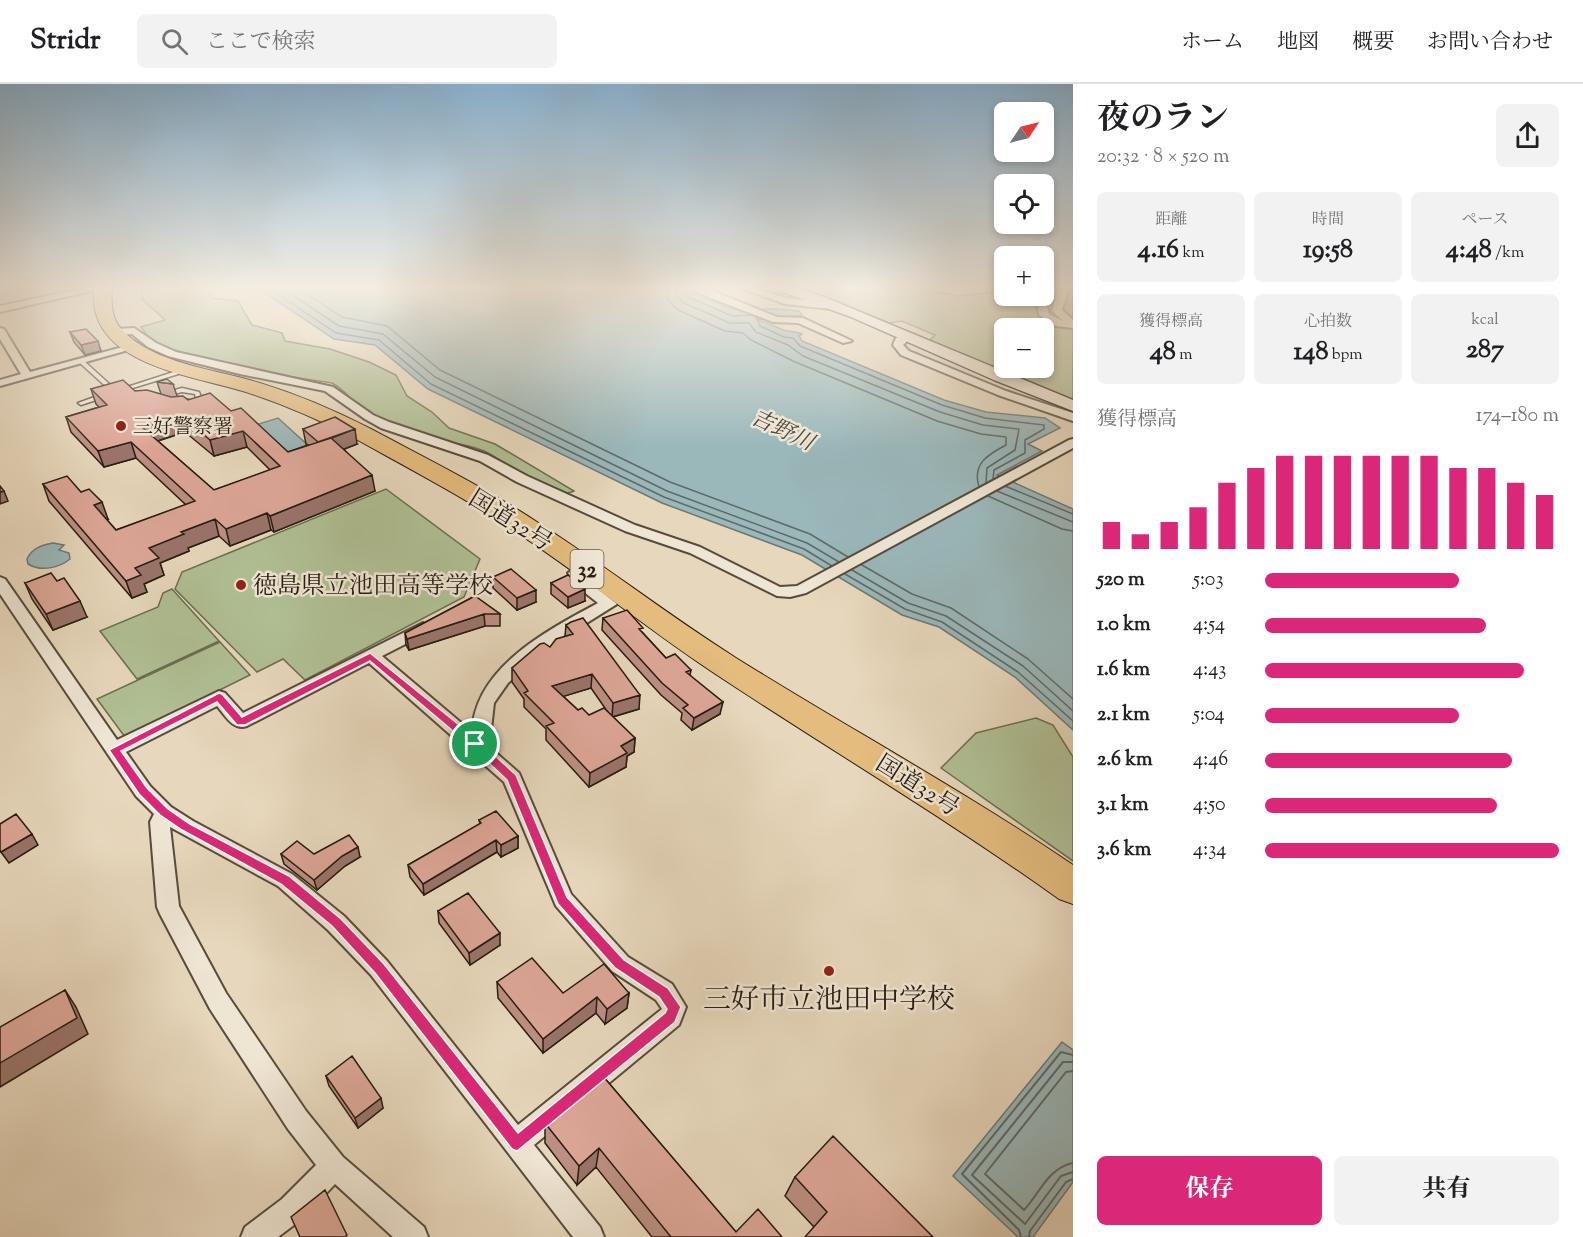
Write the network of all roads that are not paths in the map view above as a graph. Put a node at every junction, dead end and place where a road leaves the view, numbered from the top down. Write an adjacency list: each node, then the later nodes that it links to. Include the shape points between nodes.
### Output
1 (6, 341): 9 (street)
2 (122, 341): 7 (street)
3 (126, 341): 8 (highway, 国道32号 / 32)
4 (147, 341): 17 (street, via 172,354 329,389 385,425 484,458 630,528 695,550 777,591 801,590)
5 (900, 341): 16 (street, via 897,345 905,353)
6 (922, 341): 15 (main road)
7 (82, 362): 9 (street); 11 (lane)
8 (189, 369): 11 (lane); 18 (highway, 国道32号 / 32, via 301,404 351,428 526,526)
9 (27, 375): 10 (street)
10 (0, 383)
11 (115, 392): 13 (lane)
12 (149, 400): 14 (lane)
13 (81, 403)
14 (157, 404): 14 (lane, via 159,398 175,391 199,396 185,408)
15 (1073, 406)
16 (1073, 417)
17 (1073, 443)
18 (584, 567): 22 (street, via 575,573 609,604 583,617 511,669 489,695 481,721 481,738); 25 (highway, 国道32号 / 32, via 722,663 1022,850)
19 (0, 582): 23 (street)
20 (433, 623): 21 (street)
21 (370, 656): 22 (street); 23 (street, via 241,722 219,697)
22 (475, 744): 26 (street, via 512,778 562,900 620,964 664,992 675,1007 670,1017)
23 (114, 750): 24 (street, via 143,791)
24 (164, 812): 26 (street, via 285,880 336,922 379,968); 27 (street, via 160,822 168,907 218,1001 297,1120)
25 (1073, 887)
26 (517, 1143): 30 (street)
27 (334, 1166): 28 (street, via 292,1209); 29 (street)
28 (255, 1237)
29 (414, 1237)
30 (590, 1237)

